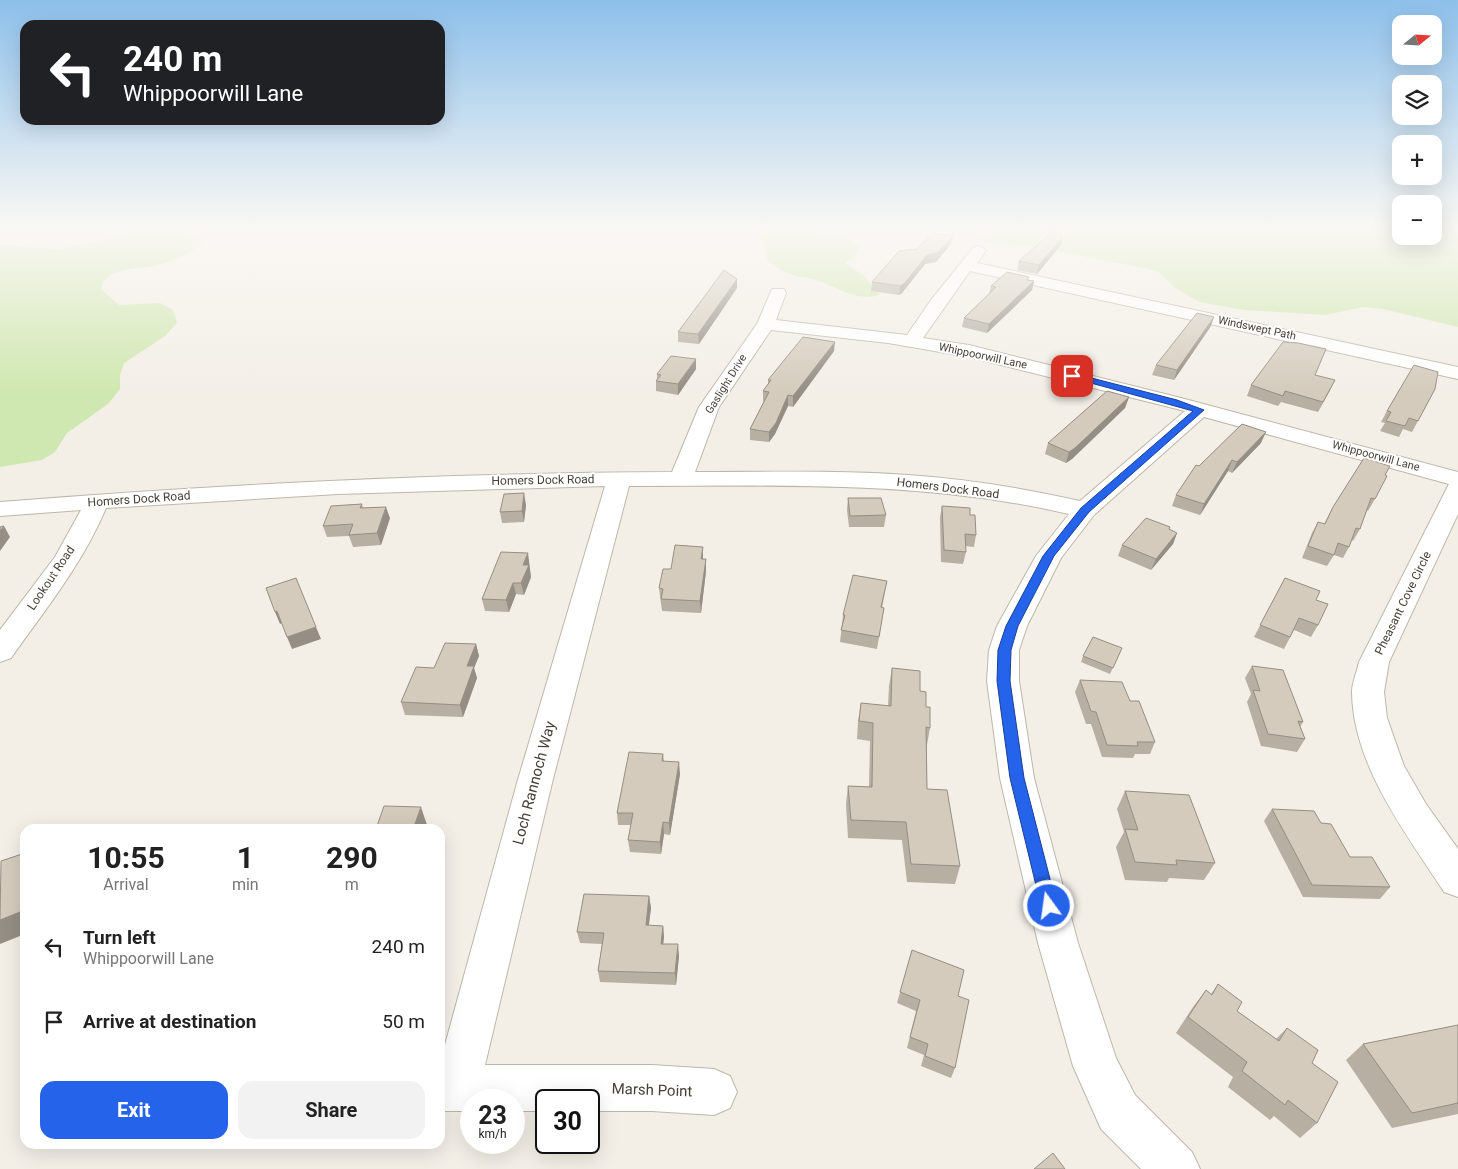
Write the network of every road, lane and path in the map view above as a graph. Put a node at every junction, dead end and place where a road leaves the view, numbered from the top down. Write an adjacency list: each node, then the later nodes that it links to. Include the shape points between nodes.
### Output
1 (955, 283): 5 (street)
2 (1044, 283): 6 (street, Windswept Path)
3 (778, 293): 4 (street, Gaslight Drive)
4 (766, 324): 5 (street, Whippoorwill Lane); 9 (street, Gaslight Drive, via 709,407)
5 (912, 341): 7 (street, Whippoorwill Lane, via 1055,371)
6 (1458, 373)
7 (1199, 410): 10 (street, Whippoorwill Lane); 14 (street)
8 (619, 478): 9 (street, Homers Dock Road); 12 (street, Homers Dock Road, via 344,485); 17 (street, Loch Rannoch Way)
9 (681, 479): 14 (street, Homers Dock Road, via 908,482 1052,502)
10 (1458, 479)
11 (1458, 488): 16 (street, Pheasant Cove Circle, via 1374,662 1368,691 1374,731 1384,760)
12 (97, 501): 13 (street, Homers Dock Road); 15 (street, Lookout Road, via 60,569)
13 (0, 509)
14 (1085, 510): 19 (street, via 1049,556 1012,626 1004,650 1003,681 1017,778 1058,943 1096,1066 1118,1112)
15 (0, 651)
16 (1458, 880)
17 (448, 1089): 18 (street, Marsh Point, via 652,1088)
18 (714, 1092)
19 (1175, 1169)

